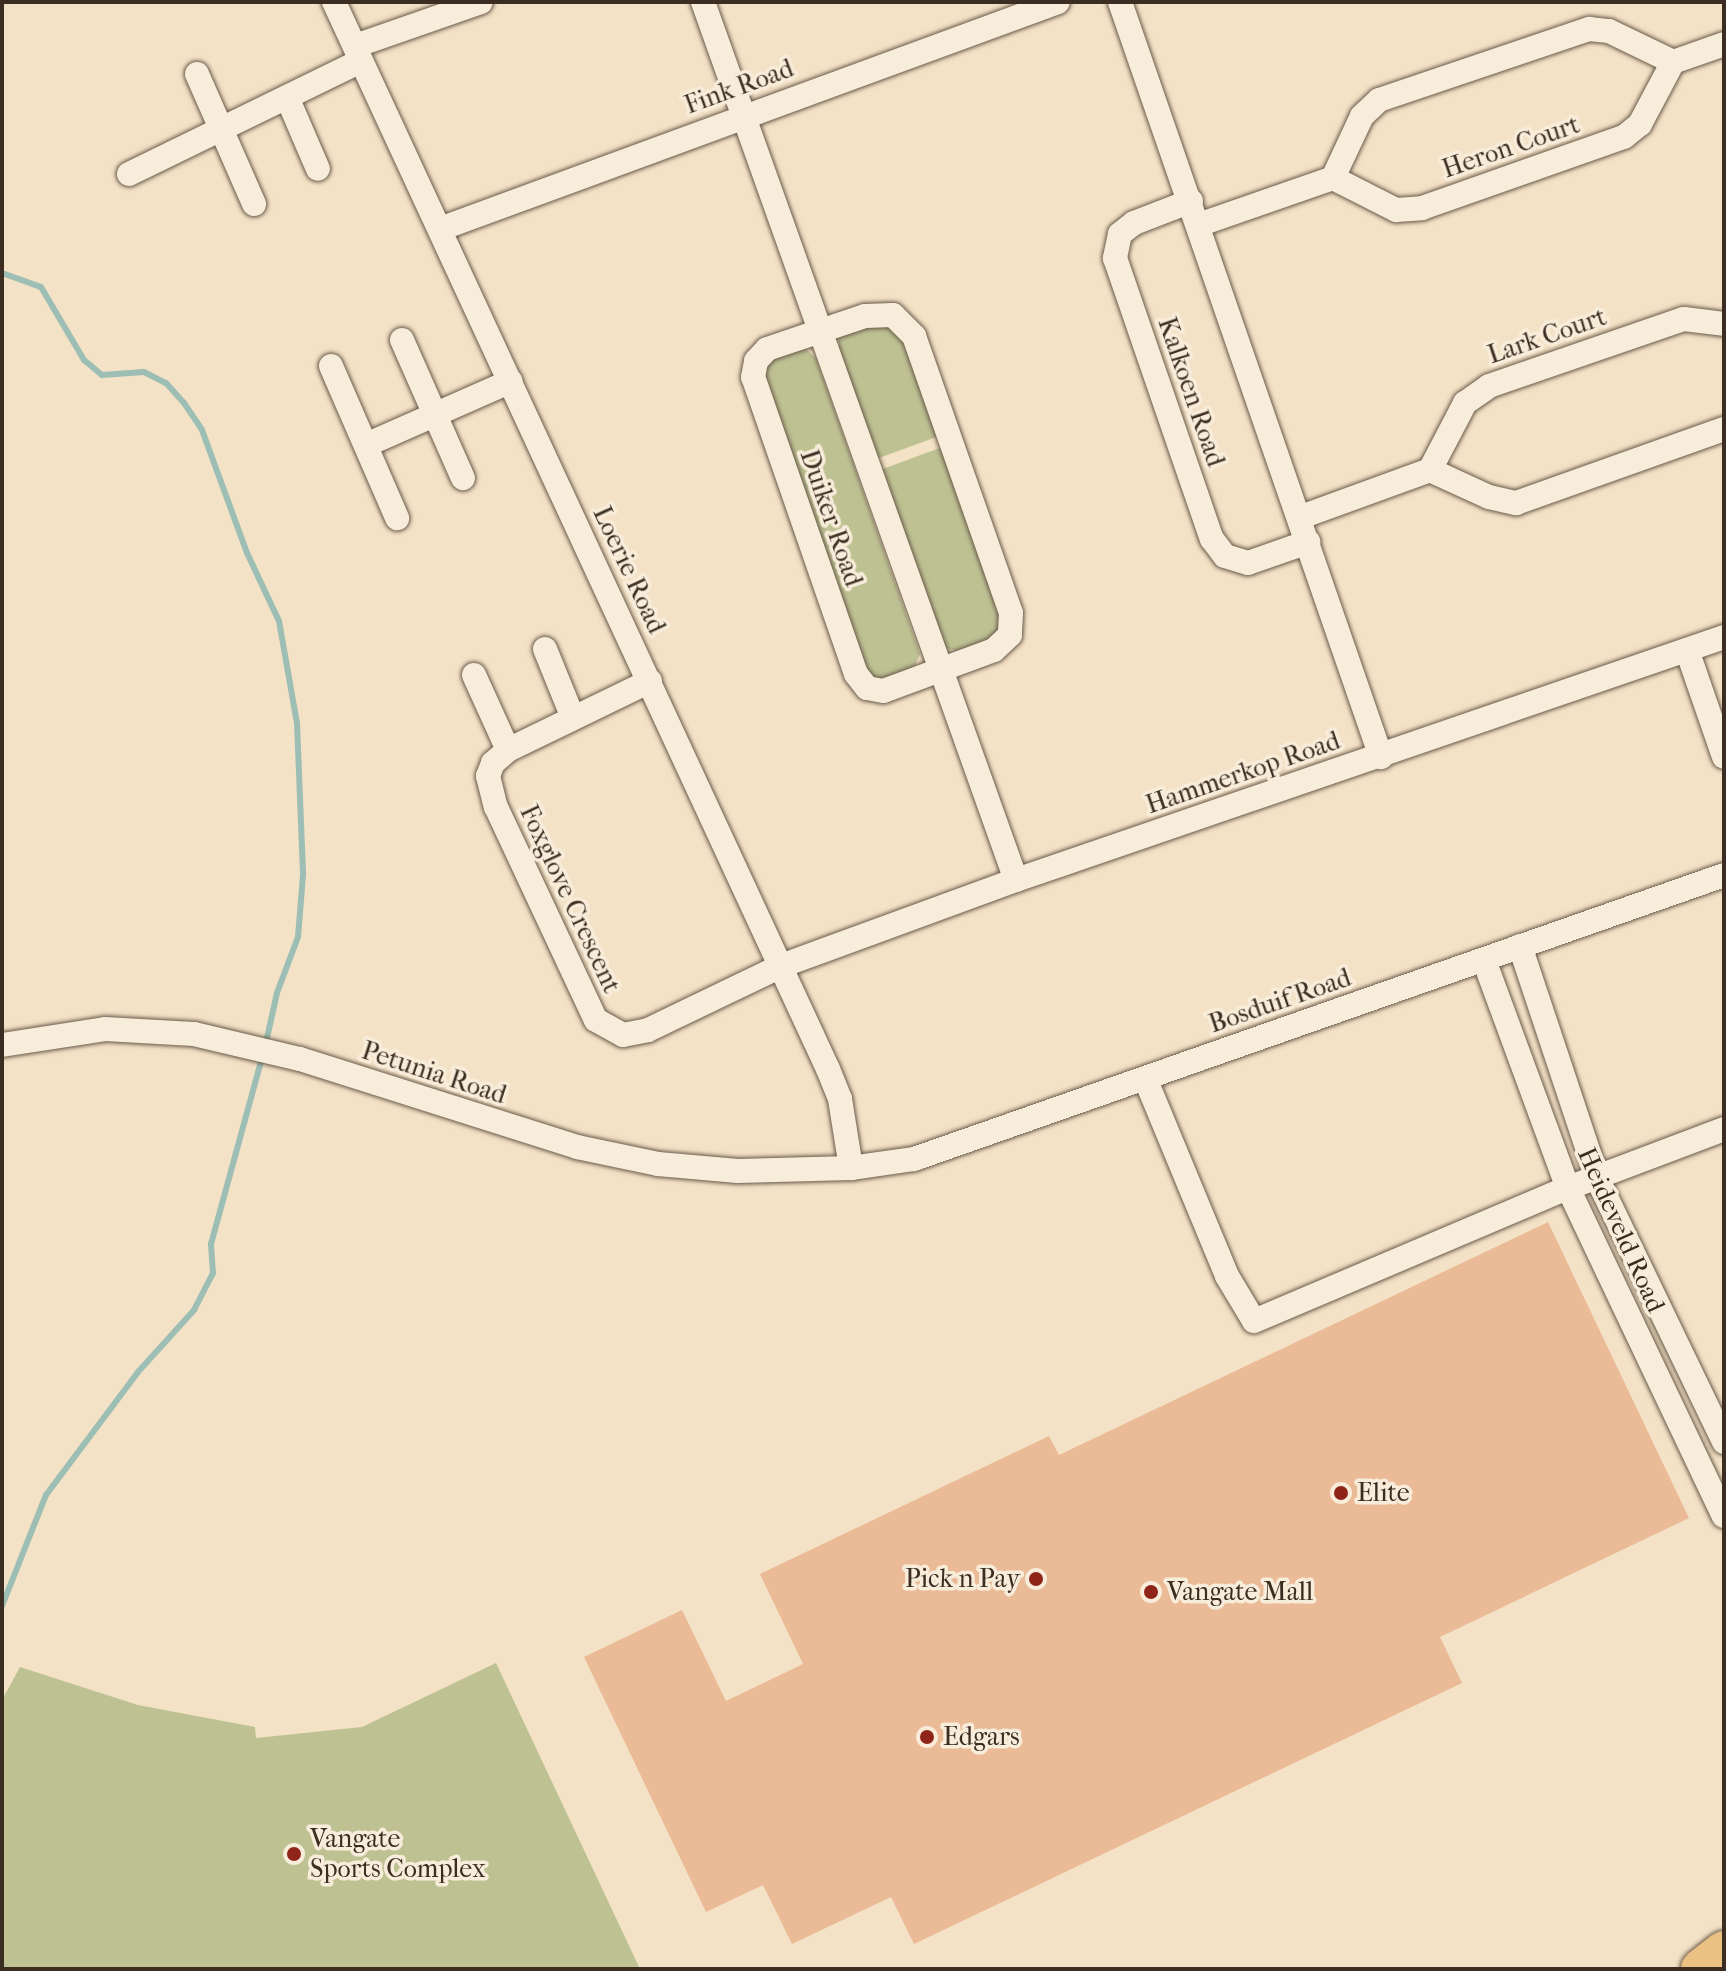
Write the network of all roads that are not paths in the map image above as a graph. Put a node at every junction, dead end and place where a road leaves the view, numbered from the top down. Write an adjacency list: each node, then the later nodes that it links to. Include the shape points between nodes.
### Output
1 (334, 2): 7 (street, Loerie Road)
2 (481, 2): 7 (street)
3 (703, 2): 11 (street, Duiker Road)
4 (1058, 2): 11 (street, Fink Road)
5 (1120, 2): 16 (street)
6 (1724, 44): 8 (street)
7 (358, 54): 10 (street); 19 (street, Loerie Road)
8 (1673, 62): 15 (street, Heron Court, via 1640,124 1624,137 1422,208 1396,210); 15 (street, via 1609,31 1589,29 1379,100 1362,116)
9 (197, 74): 12 (street)
10 (287, 97): 12 (street); 13 (street)
11 (743, 115): 19 (street, Fink Road); 21 (street, Duiker Road)
12 (221, 129): 14 (street); 17 (street)
13 (318, 169)
14 (129, 174)
15 (1333, 178): 18 (street)
16 (1191, 201): 18 (street); 32 (street, Kalkoen Road, via 1134,223 1120,234 1115,258 1181,451 1212,539 1225,556 1248,563)
17 (254, 204)
18 (1201, 224): 30 (street)
19 (440, 229): 24 (street, Loerie Road)
20 (1724, 324): 28 (street, Lark Court, via 1684,319 1489,386 1465,403)
21 (821, 330): 36 (street, Duiker Road); 36 (street, Duiker Road, via 865,316 893,315 914,336 1011,613 1010,635 994,650); 36 (street, Duiker Road, via 767,349 756,361 753,377 851,659 867,688 883,691)
22 (402, 340): 25 (street)
23 (331, 366): 27 (street)
24 (511, 381): 25 (street); 38 (street, Loerie Road)
25 (434, 415): 27 (street); 29 (street)
26 (1724, 429): 28 (street, via 1516,503 1489,497)
27 (366, 445): 31 (street)
28 (1430, 470): 30 (street)
29 (463, 478)
30 (1301, 517): 32 (street)
31 (397, 518)
32 (1308, 542): 41 (street)
33 (1724, 637): 35 (street, Hammerkop Road)
34 (545, 649): 39 (street)
35 (1687, 650): 41 (street, Hammerkop Road); 42 (street)
36 (941, 672): 44 (street, Duiker Road)
37 (474, 675): 40 (street)
38 (650, 681): 39 (street); 47 (street, Loerie Road)
39 (573, 718): 40 (street)
40 (508, 750): 47 (street, Foxglove Crescent, via 488,776 492,797 596,1020 610,1032 648,1030)
41 (1381, 757): 44 (street, Hammerkop Road)
42 (1724, 757)
43 (1724, 875): 45 (street, Bosduif Road)
44 (1016, 880): 47 (street, Hammerkop Road)
45 (1520, 946): 46 (street, Bosduif Road); 52 (street, Heideveld Road)
46 (1484, 960): 49 (street, Bosduif Road); 53 (street, Heideveld Road)
47 (781, 966): 51 (street, Loerie Road, via 840,1099)
48 (2, 1045): 51 (street, Petunia Road, via 105,1029 242,1042 577,1147 658,1164 738,1171)
49 (1145, 1078): 51 (street, Bosduif Road, via 914,1159); 53 (street, via 1227,1276 1254,1321)
50 (1724, 1129): 52 (street)
51 (851, 1168)
52 (1597, 1178): 53 (street); 54 (street, Heideveld Road)
53 (1568, 1188): 55 (street, Heideveld Road)
54 (1724, 1442)
55 (1724, 1516)
56 (1724, 1951): 57 (highway)
57 (1701, 1969)

